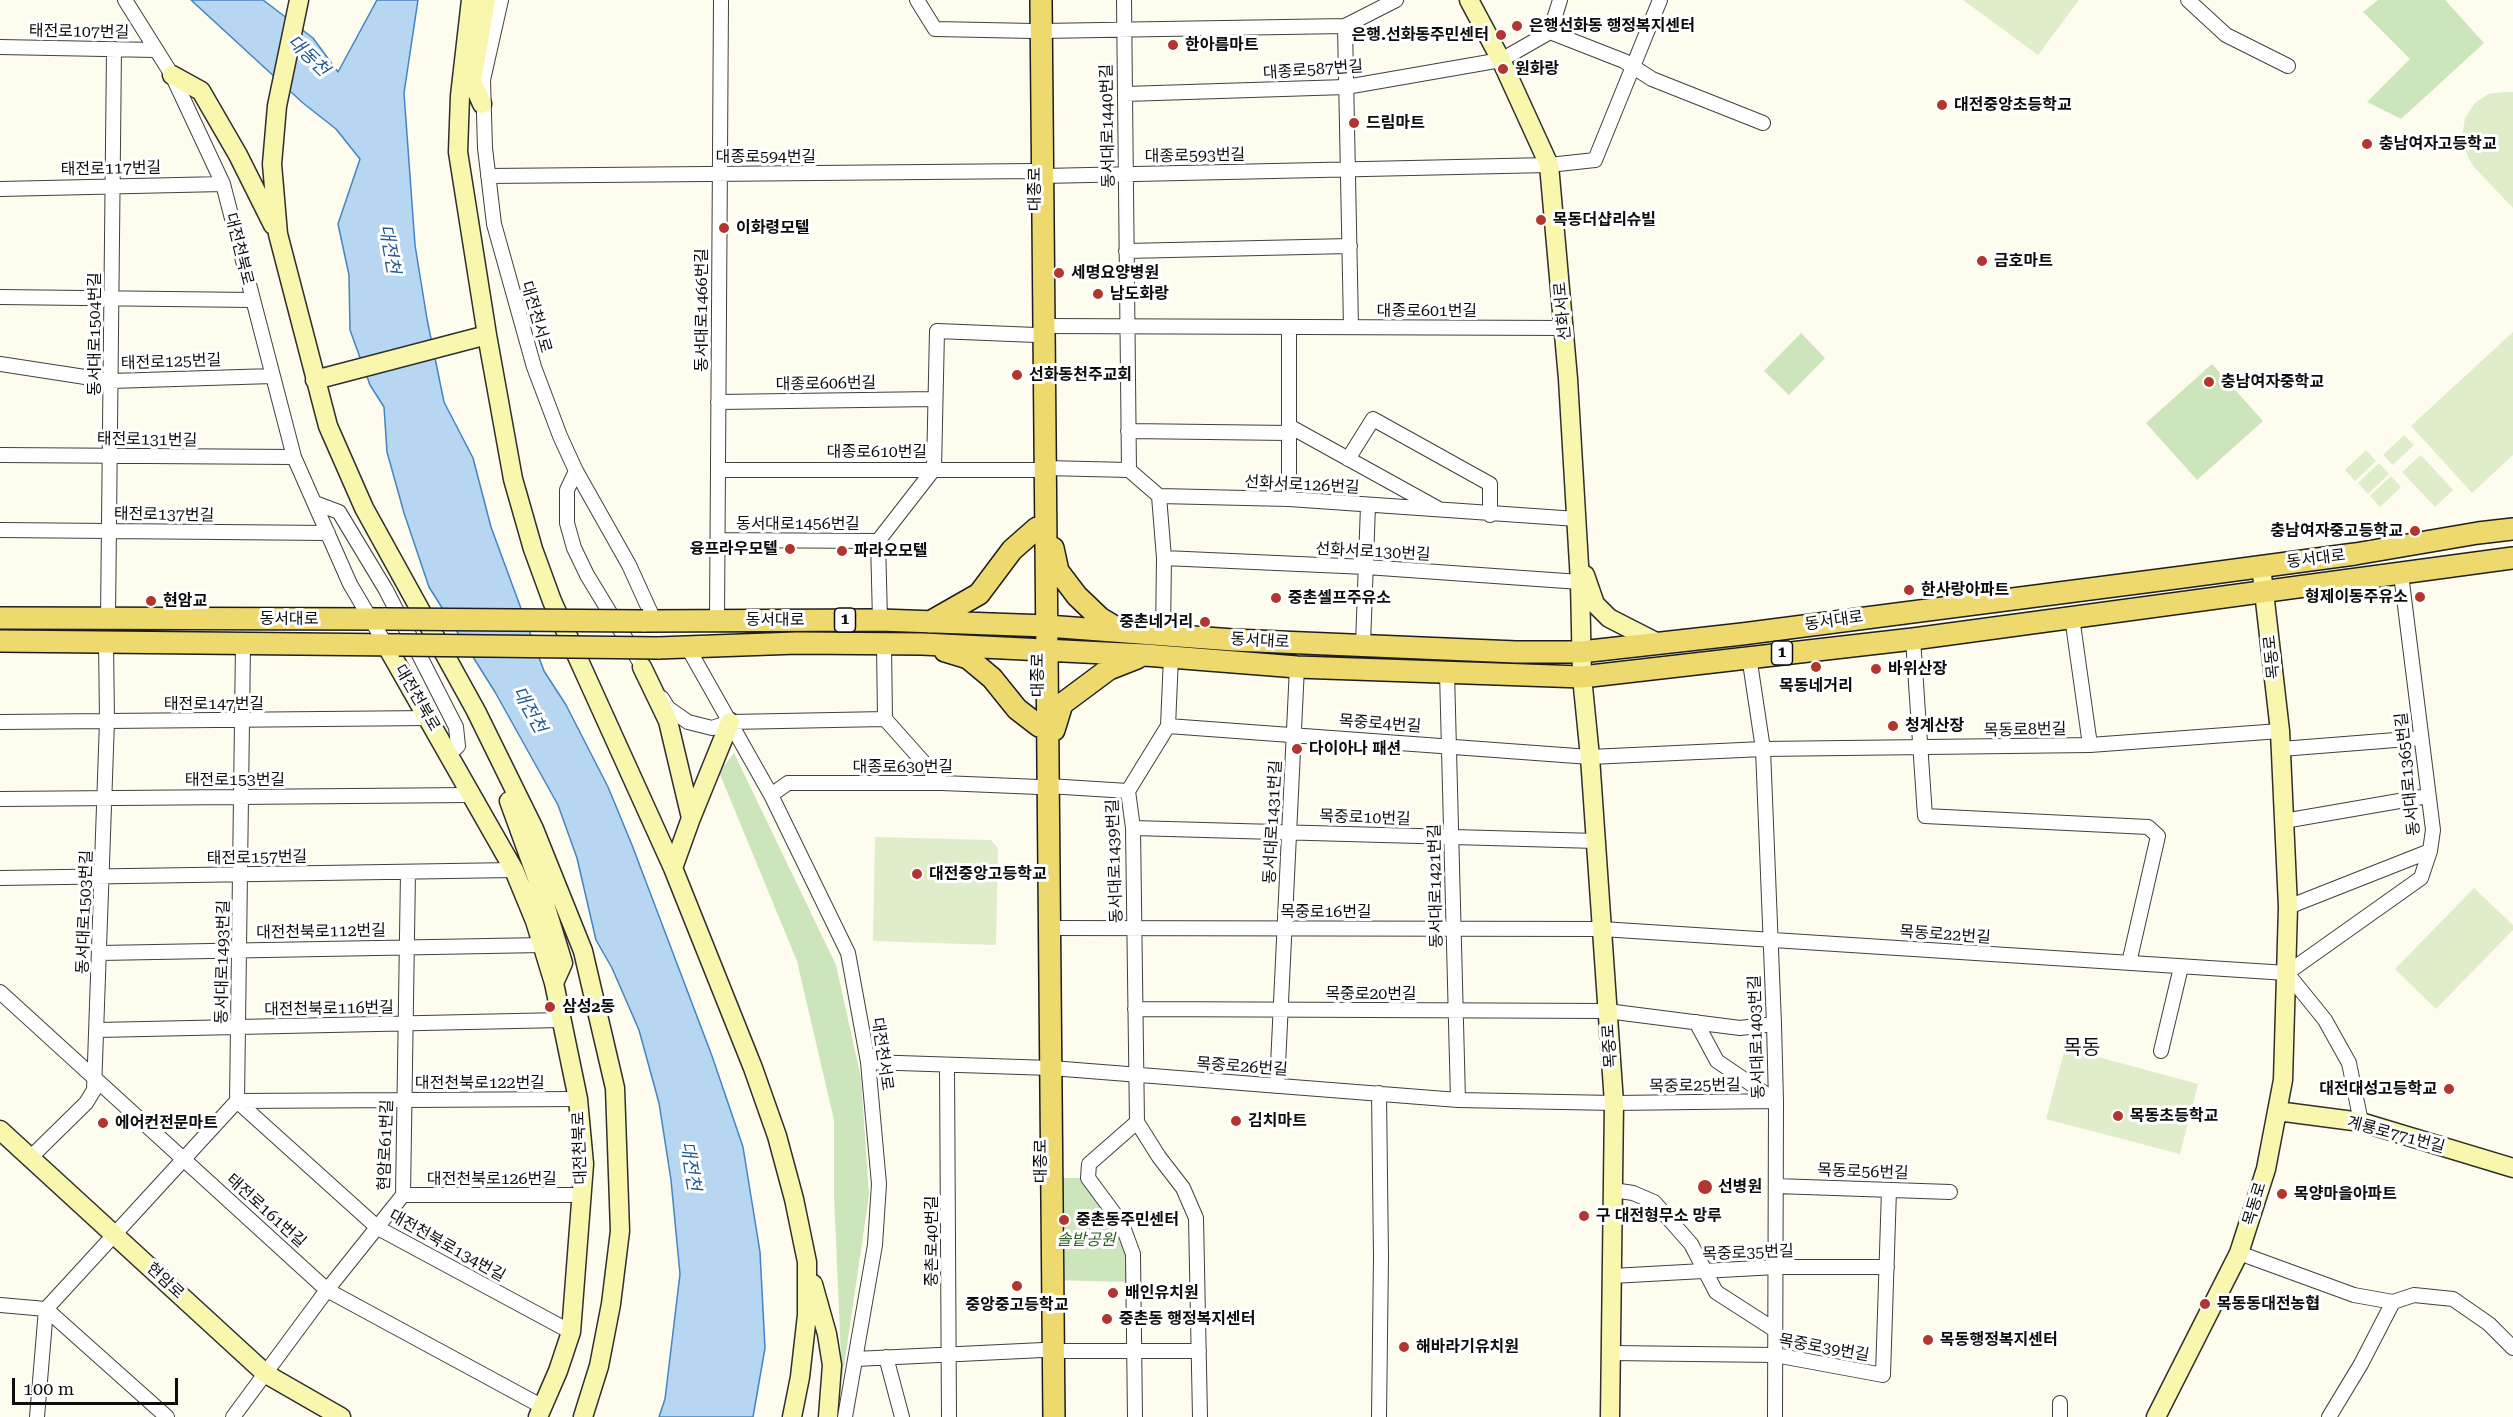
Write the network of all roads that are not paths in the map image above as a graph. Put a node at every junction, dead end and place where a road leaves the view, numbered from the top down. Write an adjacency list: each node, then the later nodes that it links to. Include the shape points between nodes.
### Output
1 (125, 0): 22 (street, 대전천북로)
2 (299, 0): 40 (main road, via 277,106 272,164)
3 (471, 0): 51 (main road, via 458,152)
4 (486, 0): 29 (main road, via 472,81)
5 (501, 0): 29 (street, 대전천서로, via 488,49)
6 (721, 0): 34 (street, 동서대로1466번길)
7 (917, 0): 18 (street, via 935,29)
8 (1034, 0): 18 (main road, 대종로)
9 (1041, 0): 18 (main road, 대종로)
10 (1124, 0): 17 (street, 동서대로1440번길)
11 (1396, 0): 16 (street)
12 (1469, 0): 23 (main road, 선화서로)
13 (1560, 0): 19 (street)
14 (1660, 0): 25 (street)
15 (2188, 0): 24 (street, via 2226,35)
16 (1345, 26): 17 (street); 27 (street)
17 (1124, 30): 18 (street); 28 (street, 동서대로1440번길)
18 (1038, 31): 33 (main road, 대종로)
19 (1550, 32): 23 (street, 대종로587번길); 25 (street)
20 (0, 47): 21 (street, 태전로107번길)
21 (114, 49): 22 (street, 태전로107번길); 38 (street, 동서대로1504번길)
22 (156, 50): 26 (street, 대전천북로)
23 (1501, 60): 27 (street, 대종로587번길); 31 (main road, 선화서로)
24 (2288, 66)
25 (1633, 67): 30 (street, via 1652,80); 31 (street, via 1595,160)
26 (172, 75): 37 (street, 대전천북로); 40 (main road, via 201,91)
27 (1347, 87): 28 (street, 대종로587번길); 32 (street)
28 (1125, 94): 35 (street, 동서대로1440번길)
29 (482, 104): 36 (street, 대전천서로)
30 (1763, 123)
31 (1549, 165): 32 (street, 대종로593번길); 49 (main road, 선화서로)
32 (1348, 171): 35 (street, 대종로593번길); 41 (street)
33 (1039, 173): 34 (street, 대종로594번길); 35 (street, 대종로593번길); 50 (main road, 대종로)
34 (720, 174): 36 (street, 대종로594번길); 57 (street, 동서대로1466번길)
35 (1125, 174): 42 (street, 동서대로1440번길)
36 (488, 176): 68 (street, 대전천서로, via 494,224 534,367)
37 (223, 184): 38 (street, 태전로117번길); 45 (street, 대전천북로)
38 (113, 185): 39 (street, 태전로117번길); 44 (street, 동서대로1504번길)
39 (0, 189)
40 (278, 234): 54 (main road)
41 (1350, 246): 42 (street); 48 (street)
42 (1126, 251): 46 (street, 동서대로1440번길)
43 (0, 297): 44 (street)
44 (112, 299): 45 (street); 55 (street, 동서대로1504번길)
45 (252, 300): 53 (street, 대전천북로)
46 (1127, 327): 47 (street, 대종로601번길); 50 (street, 대종로601번길); 59 (street, 동서대로1440번길)
47 (1289, 327): 48 (street, 대종로601번길); 58 (street)
48 (1351, 327): 49 (street, 대종로601번길)
49 (1564, 328): 75 (main road, 선화서로)
50 (1040, 330): 56 (street, 대종로601번길, via 937,331); 65 (main road, 대종로)
51 (487, 335): 54 (main road); 156 (main road, via 513,479 532,549)
52 (0, 364): 55 (street, 태전로125번길)
53 (273, 376): 55 (street, 태전로125번길); 62 (street, 대전천북로)
54 (315, 380): 121 (main road, via 328,426 364,508)
55 (111, 381): 61 (street, 동서대로1504번길)
56 (935, 399): 57 (street, 대종로606번길); 64 (street)
57 (718, 402): 66 (street, 동서대로1466번길)
58 (1289, 430): 59 (street); 63 (street, 선화서로126번길); 70 (street)
59 (1128, 431): 67 (street, 동서대로1440번길)
60 (0, 455): 61 (street, 태전로131번길)
61 (111, 456): 62 (street, 태전로131번길); 79 (street, 동서대로1504번길)
62 (294, 457): 71 (street, 대전천북로)
63 (1348, 459): 73 (street, 선화서로126번길); 74 (street, via 1373,419 1490,484)
64 (934, 469): 65 (street, 대종로610번길); 66 (street, 대종로610번길); 82 (street, 동서대로1456번길)
65 (1041, 469): 67 (street, 대종로610번길); 76 (main road, 대종로)
66 (718, 470): 81 (street, 동서대로1466번길)
67 (1129, 470): 69 (street)
68 (576, 471): 95 (street, 대전천서로, via 628,565); 117 (street, via 567,490 567,523 574,548)
69 (1159, 496): 70 (street, 선화서로126번길); 84 (street)
70 (1289, 499): 72 (street, 선화서로126번길)
71 (315, 503): 80 (street, 대전천북로); 138 (street, via 339,512 386,590 456,727 458,746)
72 (1368, 505): 73 (street, 선화서로126번길); 87 (street)
73 (1443, 511): 74 (street, 선화서로126번길)
74 (1490, 515): 75 (street, 선화서로126번길)
75 (1577, 519): 83 (main road, 선화서로)
76 (1041, 523): 98 (main road, via 1012,550 979,594); 99 (main road, 대종로); 100 (main road, via 1058,571 1077,597)
77 (2513, 529): 86 (main road, 동서대로 / 1)
78 (0, 530): 79 (street, 태전로137번길)
79 (110, 531): 80 (street, 태전로137번길); 93 (street, 동서대로1504번길)
80 (328, 533): 94 (street, 대전천북로, via 350,584)
81 (718, 540): 82 (street, 동서대로1456번길); 96 (street, 동서대로1466번길)
82 (878, 541): 97 (street, 동서대로1456번길)
83 (1578, 550): 89 (main road, 선화서로); 105 (main road, via 1595,604 1612,621)
84 (1164, 558): 87 (street, 선화서로130번길); 101 (street)
85 (2513, 558): 88 (main road, 동서대로 / 1)
86 (2262, 566): 90 (main road, 목동로); 105 (main road, 동서대로 / 1)
87 (1366, 567): 89 (street, 선화서로130번길); 110 (street)
88 (2401, 574): 90 (main road, 동서대로 / 1); 131 (street, 동서대로1365번길)
89 (1580, 582): 113 (main road, 선화서로)
90 (2265, 591): 91 (main road, 동서대로 / 1); 132 (main road, 목동로)
91 (2072, 617): 102 (main road, 동서대로 / 1); 134 (street)
92 (0, 618): 93 (main road, 동서대로)
93 (108, 618): 94 (main road, 동서대로)
94 (378, 619): 95 (main road, 동서대로 / 1, bridge); 108 (street, 대전천북로)
95 (649, 620): 96 (main road, 동서대로 / 1)
96 (717, 620): 97 (main road, 동서대로 / 1)
97 (880, 620): 98 (main road, 동서대로 / 1)
98 (930, 622): 99 (main road, 동서대로 / 1)
99 (1042, 626): 100 (main road, 동서대로 / 1); 112 (main road, 대종로)
100 (1125, 633): 101 (main road, 동서대로 / 1)
101 (1163, 635): 110 (main road, 동서대로 / 1)
102 (1913, 639): 115 (main road, 동서대로 / 1); 136 (street)
103 (0, 641): 104 (main road, 동서대로)
104 (106, 642): 106 (main road, 동서대로); 125 (street, 동서대로1503번길)
105 (1658, 643): 113 (main road, 동서대로 / 1)
106 (243, 644): 108 (main road, 동서대로); 124 (street, 동서대로1493번길)
107 (922, 644): 109 (main road, 동서대로 / 1); 112 (main road, 동서대로 / 1); 128 (main road, via 968,658)
108 (392, 645): 111 (main road, 동서대로 / 1, bridge); 122 (main road, 대전천북로)
109 (884, 645): 111 (main road, 동서대로 / 1); 123 (street)
110 (1363, 645): 113 (main road, 동서대로 / 1)
111 (688, 648): 127 (street, 대전천서로)
112 (1042, 649): 114 (main road, 동서대로 / 1); 128 (main road, 대종로); 137 (main road, 대종로)
113 (1581, 652): 120 (main road, 선화서로)
114 (1145, 655): 116 (main road, 동서대로 / 1); 137 (main road, via 1109,669 1062,705)
115 (1749, 656): 120 (main road, 동서대로 / 1); 135 (street, 동서대로1403번길)
116 (1171, 657): 118 (main road, 동서대로 / 1); 129 (street, 동서대로1439번길)
117 (642, 667): 127 (street, via 668,708 688,722 712,728); 149 (main road, via 668,721)
118 (1297, 667): 119 (main road, 동서대로 / 1); 130 (street, 동서대로1431번길)
119 (1447, 672): 120 (main road, 동서대로 / 1); 133 (street, 동서대로1421번길)
120 (1582, 677): 139 (main road, 목중로)
121 (477, 711): 176 (main road, via 563,963); 244 (main road, via 534,829 582,951 615,1088 620,1231 599,1366)
122 (429, 718): 124 (street, 태전로147번길); 138 (main road, 대전천북로)
123 (885, 719): 127 (street); 140 (street)
124 (243, 720): 125 (street, 태전로147번길); 146 (street, 동서대로1493번길)
125 (107, 721): 126 (street, 태전로147번길); 147 (street, 동서대로1503번길)
126 (0, 722)
127 (730, 722): 144 (street, 대전천서로); 149 (main road)
128 (1039, 726): 141 (main road, 대종로)
129 (1168, 726): 130 (street, 목중로4번길); 142 (street, 동서대로1439번길)
130 (1293, 735): 133 (street, 목중로4번길); 152 (street, 동서대로1431번길)
131 (2421, 738): 132 (street); 145 (street, 동서대로1365번길)
132 (2280, 740): 134 (street, 목동로8번길); 150 (main road, 목동로)
133 (1449, 745): 139 (street, 목중로4번길); 153 (street, 동서대로1421번길)
134 (2090, 745): 136 (street, 목동로8번길)
135 (1763, 748): 136 (street, 목동로8번길); 139 (street, 목동로8번길); 168 (street, 동서대로1403번길)
136 (1921, 748): 173 (street, via 1925,816 2148,827 2158,836)
137 (1048, 751): 141 (main road, 대종로)
138 (449, 754): 143 (main road, 대전천북로)
139 (1590, 757): 154 (main road, 목중로)
140 (942, 783): 141 (street, 대종로630번길); 144 (street, 대종로630번길, via 788,783)
141 (1043, 786): 142 (street); 163 (main road, 대종로); 191 (main road, 대종로)
142 (1128, 790): 151 (street, 동서대로1439번길)
143 (470, 795): 146 (street, 태전로153번길); 157 (main road, 대전천북로)
144 (771, 795): 189 (street, 대전천서로, via 848,953)
145 (2428, 796): 150 (street); 155 (street, 동서대로1365번길, via 2433,830)
146 (242, 797): 147 (street, 태전로153번길); 159 (street, 동서대로1493번길)
147 (104, 798): 148 (street, 태전로153번길); 160 (street, 동서대로1503번길)
148 (0, 799)
149 (691, 818): 156 (main road)
150 (2284, 821): 162 (main road, 목동로)
151 (1133, 828): 152 (street, 목중로10번길); 164 (street, 동서대로1439번길)
152 (1289, 832): 153 (street, 목중로10번길); 165 (street, 동서대로1431번길)
153 (1451, 837): 154 (street, 목중로10번길); 166 (street, 동서대로1421번길)
154 (1596, 841): 167 (main road, 목중로)
155 (2430, 851): 162 (street); 175 (street, 동서대로1365번길, via 2421,878)
156 (673, 868): 218 (main road, via 777,1136)
157 (514, 870): 158 (street, 태전로157번길); 169 (main road, 대전천북로)
158 (408, 872): 159 (street, 태전로157번길); 170 (street, 현암로61번길)
159 (241, 874): 160 (street, 태전로157번길); 171 (street, 동서대로1493번길)
160 (102, 877): 161 (street, 태전로157번길); 172 (street, 동서대로1503번길)
161 (0, 878)
162 (2288, 907): 175 (main road, 목동로)
163 (1049, 928): 164 (street, 목중로16번길); 191 (main road, 대종로)
164 (1134, 928): 165 (street, 목중로16번길); 178 (street, 동서대로1439번길)
165 (1284, 928): 166 (street, 목중로16번길); 179 (street, 동서대로1431번길)
166 (1453, 929): 167 (street, 목중로16번길); 180 (street, 동서대로1421번길)
167 (1602, 929): 168 (street, 목동로22번길); 181 (main road, 목중로)
168 (1770, 939): 173 (street, 목동로22번길); 185 (street, 동서대로1403번길)
169 (543, 945): 170 (street, 대전천북로112번길); 176 (main road, 대전천북로)
170 (407, 947): 171 (street, 대전천북로112번길); 184 (street, 현암로61번길)
171 (240, 950): 172 (street, 대전천북로112번길); 186 (street, 동서대로1493번길)
172 (100, 953): 187 (street, 동서대로1503번길)
173 (2129, 963): 174 (street, 목동로22번길)
174 (2181, 967): 175 (street, 목동로22번길); 188 (street)
175 (2287, 973): 202 (main road, 목동로, via 2283,1080); 204 (street, via 2325,1020 2349,1063)
176 (554, 983): 182 (main road, 대전천북로)
177 (0, 992): 193 (street, 태전로161번길)
178 (1135, 1009): 179 (street, 목중로20번길); 192 (street, 동서대로1439번길)
179 (1281, 1010): 180 (street, 목중로20번길); 194 (street, 동서대로1431번길)
180 (1455, 1011): 181 (street, 목중로20번길); 198 (street, 동서대로1421번길)
181 (1607, 1011): 183 (street, 목중로20번길); 201 (main road, 목중로)
182 (562, 1020): 184 (street, 대전천북로116번길); 196 (main road, 대전천북로)
183 (1696, 1022): 185 (street, 목중로20번길, via 1740,1028); 200 (street, via 1717,1061)
184 (406, 1023): 186 (street, 대전천북로116번길); 197 (street, 현암로61번길)
185 (1774, 1024): 200 (street, 동서대로1403번길)
186 (238, 1027): 187 (street, 대전천북로116번길); 199 (street, 동서대로1493번길)
187 (98, 1030): 193 (street, 동서대로1503번길)
188 (2161, 1050)
189 (868, 1062): 190 (street, 목중로26번길); 237 (street, 대전천서로, via 879,1184 875,1245)
190 (947, 1065): 191 (street, 목중로26번길); 234 (street, 중촌로40번길)
191 (1046, 1068): 192 (street, 목중로26번길); 230 (main road, 대종로)
192 (1136, 1076): 194 (street, 목중로26번길); 203 (street, 동서대로1439번길)
193 (96, 1079): 206 (street, 동서대로1503번길, via 86,1103); 207 (street, 태전로161번길)
194 (1277, 1086): 195 (street, 목중로26번길)
195 (1378, 1093): 198 (street, 목중로26번길); 254 (street)
196 (578, 1099): 197 (street, 대전천북로122번길); 214 (main road, 대전천북로, via 584,1164)
197 (405, 1100): 199 (street, 대전천북로122번길); 213 (street, 현암로61번길)
198 (1458, 1100): 201 (street, 목중로26번길)
199 (237, 1101): 207 (street); 215 (street, 대전천북로134번길)
200 (1776, 1101): 201 (street, 목중로25번길); 209 (street, 동서대로1403번길)
201 (1614, 1103): 210 (main road, 목중로)
202 (2277, 1111): 204 (main road, 계룡로771번길); 217 (main road, 목동로, via 2266,1169)
203 (1137, 1122): 231 (street, via 1089,1164 1088,1178 1122,1224 1133,1254); 232 (street, via 1183,1188 1196,1218)
204 (2361, 1122): 208 (main road, 계룡로771번길)
205 (0, 1130): 206 (main road, 현암로)
206 (31, 1157): 216 (main road, 현암로)
207 (183, 1158): 216 (street); 223 (street, 태전로161번길)
208 (2513, 1168)
209 (1776, 1186): 211 (street, 목동로56번길); 219 (street, 동서대로1403번길)
210 (1613, 1190): 221 (street, via 1654,1202 1691,1244); 222 (main road, 목중로)
211 (1889, 1190): 212 (street, 목동로56번길); 220 (street, 목중로39번길)
212 (1950, 1192)
213 (403, 1195): 214 (street, 대전천북로126번길); 215 (street, 현암로61번길)
214 (581, 1195): 228 (main road, 대전천북로)
215 (378, 1228): 223 (street, 현암로61번길); 228 (street, 대전천북로134번길)
216 (114, 1234): 226 (street); 238 (main road, 현암로)
217 (2240, 1253): 224 (street, via 2354,1295); 257 (main road, 목동로)
218 (807, 1262): 245 (main road, via 807,1315); 246 (main road, via 832,1365)
219 (1776, 1267): 220 (street, 목중로35번길); 221 (street, 목중로35번길); 227 (street, 동서대로1403번길)
220 (1887, 1267): 235 (street, 목중로39번길, via 1883,1375)
221 (1704, 1271): 222 (street, 목중로35번길); 227 (street, via 1716,1292)
222 (1612, 1276): 233 (main road, 목중로)
223 (327, 1290): 238 (street, 현암로61번길); 239 (street, 태전로161번길)
224 (2393, 1302): 229 (street, via 2414,1296 2453,1299 2489,1324); 258 (street)
225 (0, 1305): 226 (street)
226 (46, 1309): 240 (street); 241 (street)
227 (1775, 1330): 235 (street, 동서대로1403번길)
228 (571, 1332): 239 (main road, 대전천북로)
229 (2513, 1348)
230 (1048, 1351): 231 (street); 234 (street); 250 (main road, 대종로); 251 (main road, 대종로)
231 (1134, 1351): 232 (street); 252 (street)
232 (1198, 1351): 253 (street)
233 (1611, 1353): 235 (street, 목중로39번길); 255 (main road, 목중로)
234 (949, 1354): 236 (street); 249 (street, 중촌로40번길)
235 (1775, 1355): 256 (street, 동서대로1403번길)
236 (886, 1357): 237 (street); 248 (street)
237 (855, 1359): 247 (street, 대전천서로)
238 (266, 1374): 242 (street, 현암로61번길); 243 (main road, 현암로)
239 (541, 1412)
240 (37, 1417)
241 (167, 1417)
242 (233, 1417)
243 (341, 1417)
244 (583, 1417)
245 (792, 1417)
246 (828, 1417)
247 (845, 1417)
248 (902, 1417)
249 (950, 1417)
250 (1043, 1417)
251 (1054, 1417)
252 (1135, 1417)
253 (1200, 1417)
254 (1379, 1417)
255 (1610, 1417)
256 (1775, 1417)
257 (2156, 1417)
258 (2328, 1417)

